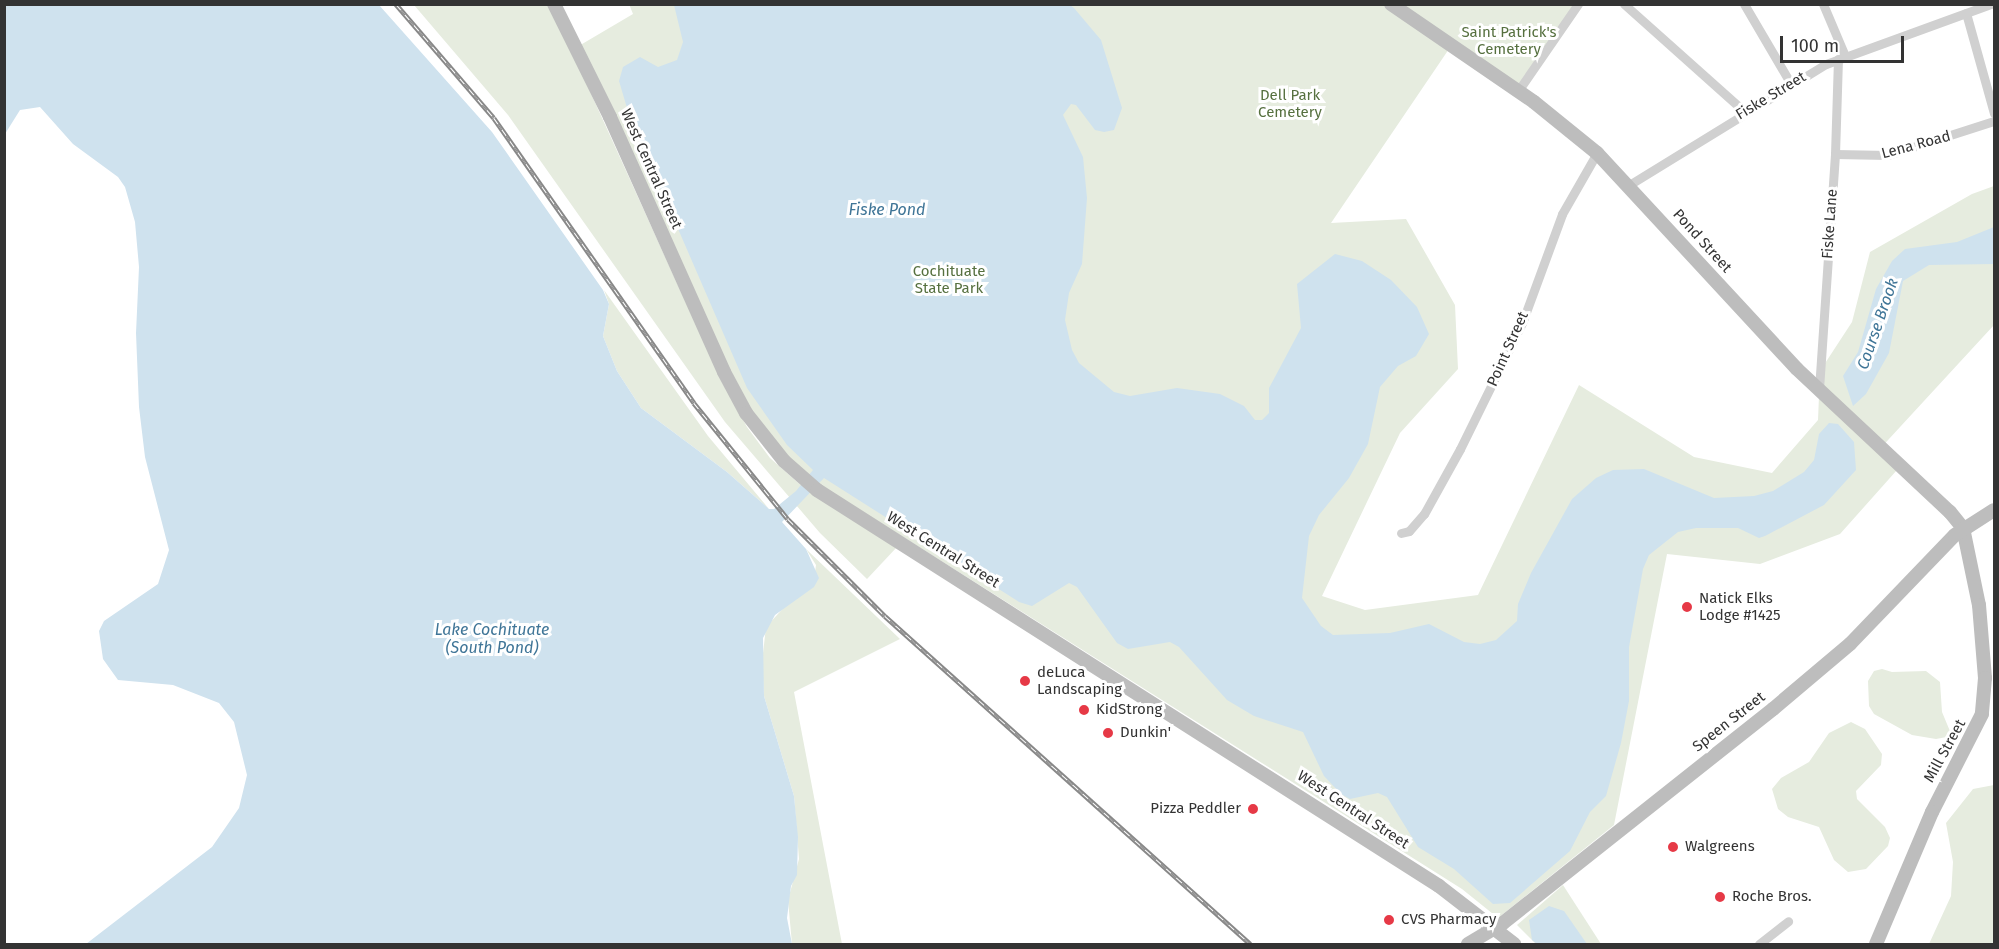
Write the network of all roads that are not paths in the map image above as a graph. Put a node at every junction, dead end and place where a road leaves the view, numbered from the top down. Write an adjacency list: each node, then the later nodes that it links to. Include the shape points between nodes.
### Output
1 (554, 4): 23 (street, West Central Street, via 736,395 762,436 804,478 817,490 1313,804)
2 (1391, 4): 11 (street, Pond Street)
3 (1578, 4): 11 (street)
4 (1624, 4): 12 (street)
5 (1744, 4): 10 (street)
6 (1823, 4): 9 (street)
7 (1991, 4): 8 (street, Fiske Street)
8 (1968, 10): 9 (street, Fiske Street); 13 (street)
9 (1841, 57): 10 (street, Fiske Street); 16 (street, Fiske Lane)
10 (1791, 84): 12 (street, Fiske Street)
11 (1518, 91): 15 (street, Pond Street)
12 (1745, 112): 17 (street, Fiske Street)
13 (1995, 113)
14 (1995, 121): 16 (street, Lena Road, via 1888,155)
15 (1597, 153): 17 (street, Pond Street); 21 (street, Point Street, via 1562,214 1522,323 1460,449 1424,514 1409,531)
16 (1835, 154): 18 (street, Fiske Lane)
17 (1629, 185): 18 (street, Pond Street)
18 (1819, 389): 20 (street, Pond Street)
19 (1995, 510): 20 (street, Speen Street)
20 (1963, 528): 23 (street, Speen Street, via 1836,656); 27 (street, Mill Street, via 1977,594 1984,703 1972,738 1932,812)
21 (1401, 532)
22 (1788, 921): 26 (street)
23 (1496, 928): 24 (street, Speen Street); 25 (street, West Central Street)
24 (1468, 945)
25 (1514, 945)
26 (1759, 945)
27 (1876, 945)

